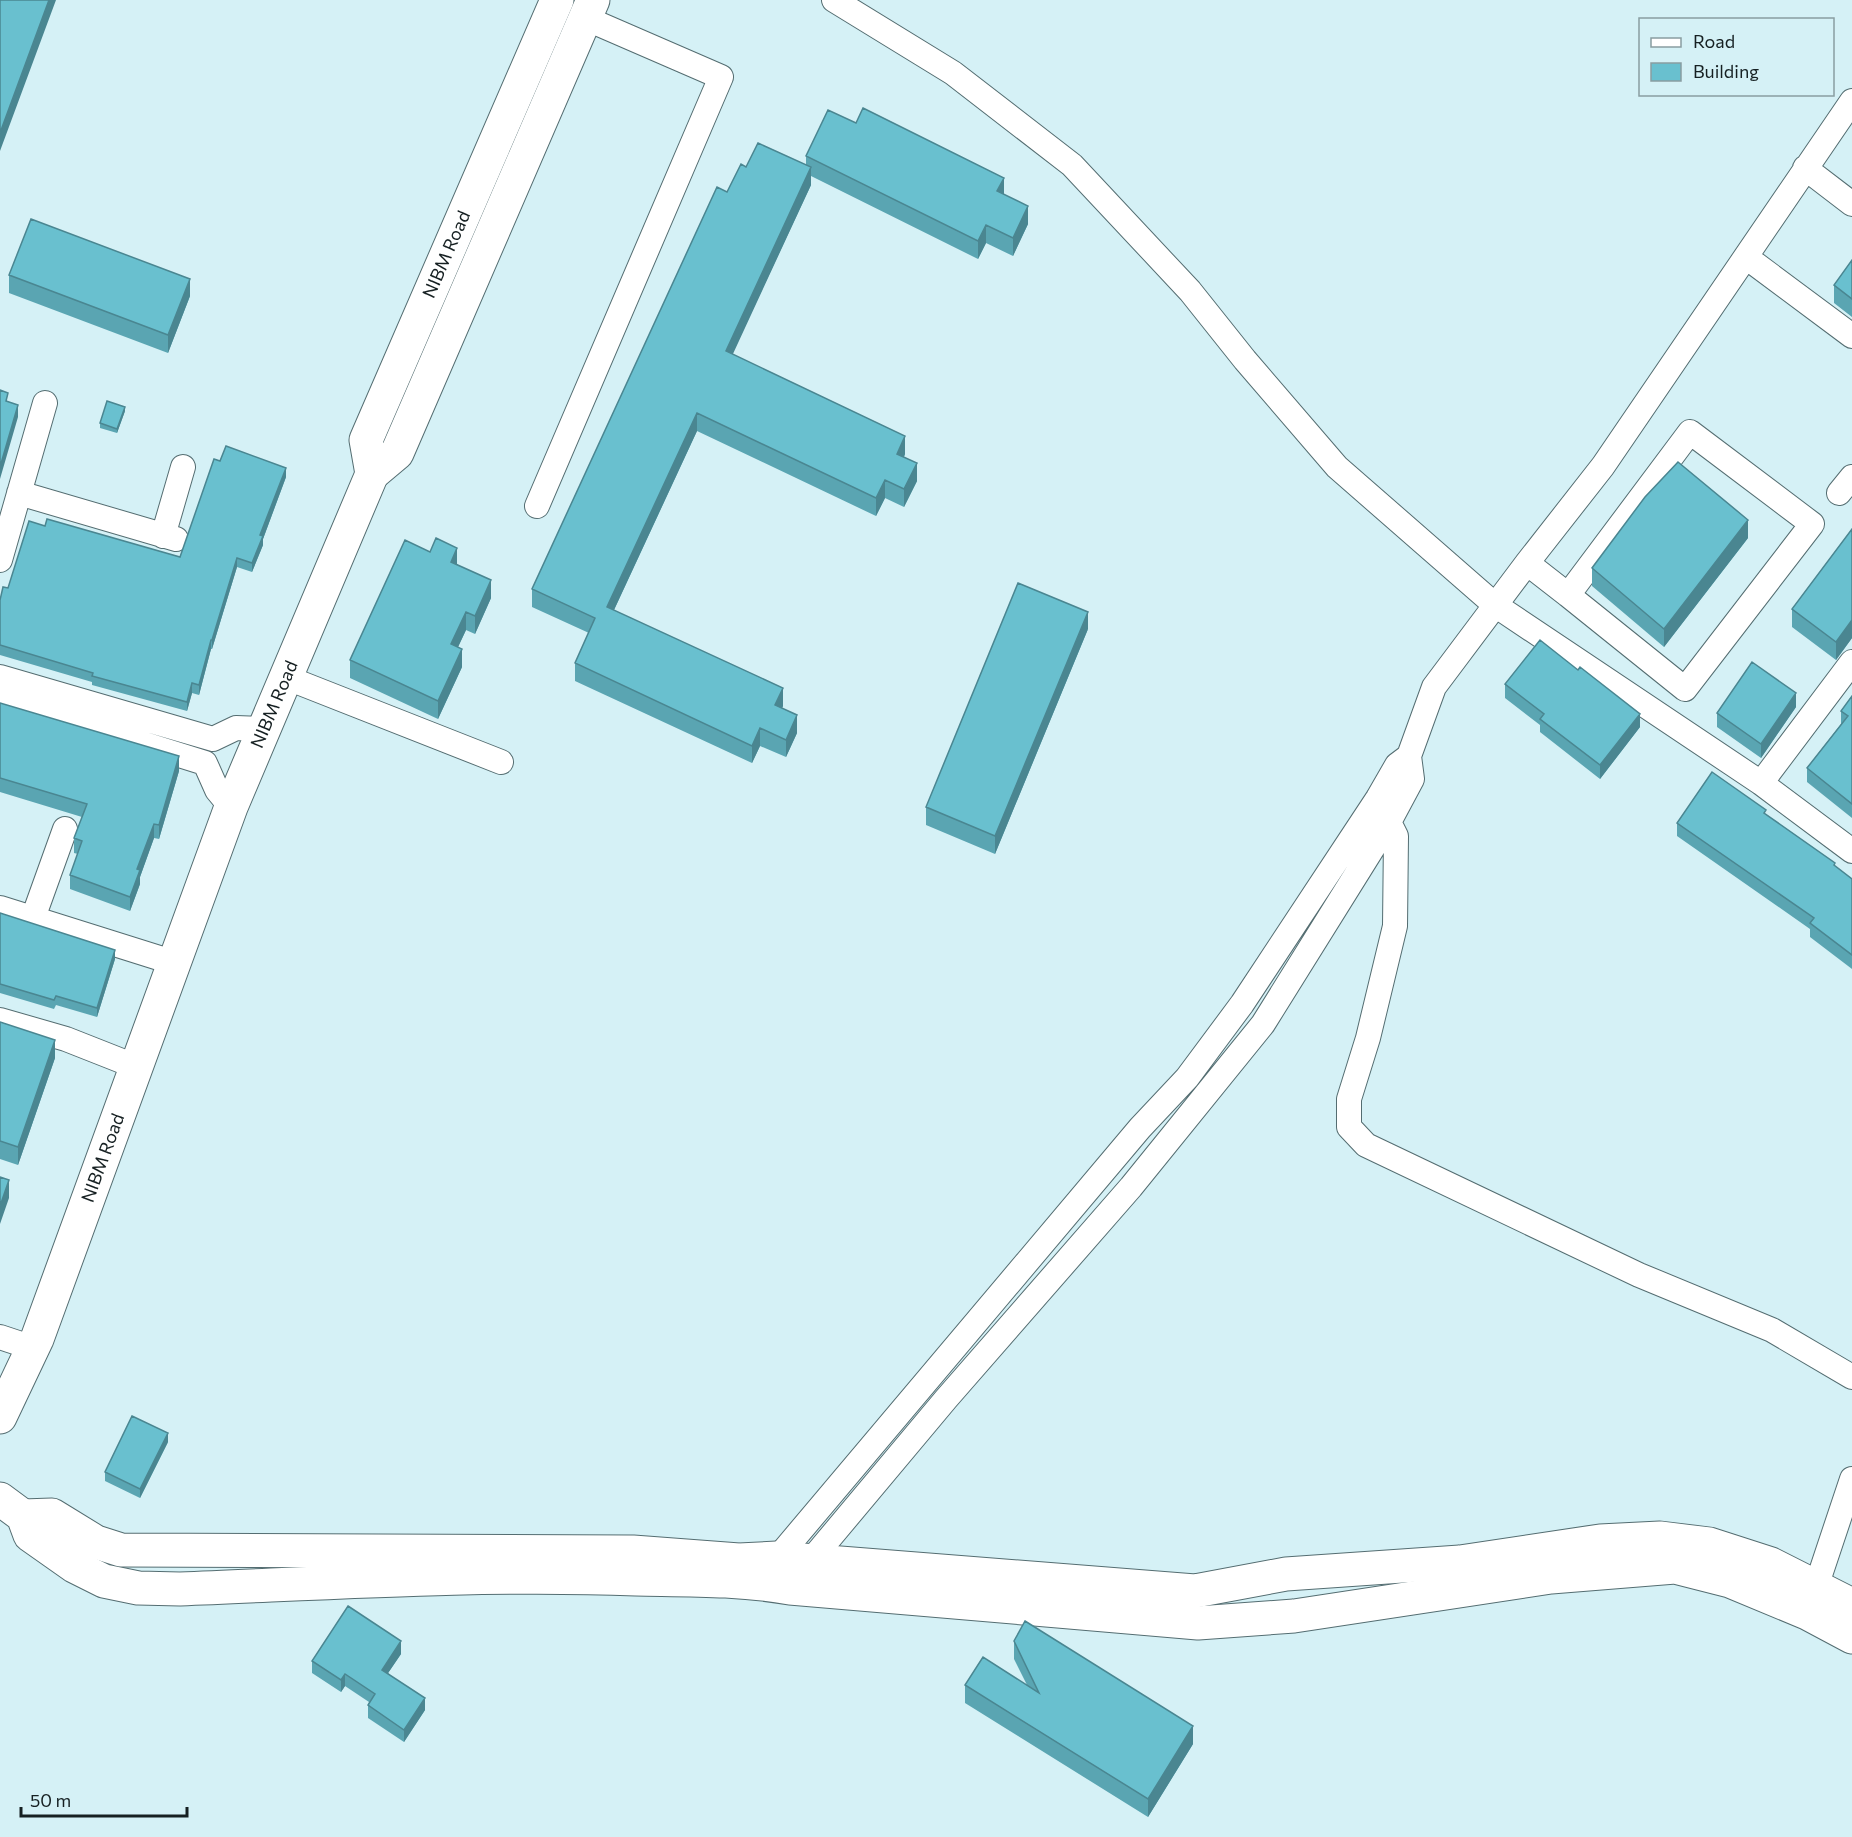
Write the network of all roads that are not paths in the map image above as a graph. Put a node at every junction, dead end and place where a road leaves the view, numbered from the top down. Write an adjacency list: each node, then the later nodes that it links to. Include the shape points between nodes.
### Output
1 (557, 0): 11 (street, NIBM Road, via 366,440)
2 (834, 0): 17 (street, via 953,73 1072,165 1190,291 1337,466)
3 (589, 9): 11 (street, via 397,453); 13 (street, via 721,77)
4 (1852, 101): 5 (street)
5 (1805, 168): 6 (street); 7 (street)
6 (1852, 204)
7 (1746, 257): 8 (street); 15 (street, via 1603,466)
8 (1852, 336)
9 (45, 403): 12 (street)
10 (183, 467): 12 (street, via 170,538)
11 (372, 474): 20 (street, NIBM Road)
12 (19, 493): 14 (street)
13 (537, 506)
14 (0, 560)
15 (1527, 563): 16 (street); 17 (street)
16 (1568, 596): 16 (street, via 1685,689 1812,524 1690,432)
17 (1495, 605): 24 (street, via 1434,687); 26 (street)
18 (1852, 662): 26 (street)
19 (0, 677): 22 (street)
20 (285, 677): 23 (street, NIBM Road); 25 (street)
21 (0, 699): 22 (street)
22 (96, 717): 23 (street, via 213,739 236,728); 28 (street, via 205,763 217,790)
23 (262, 729): 28 (street, NIBM Road)
24 (1409, 756): 27 (street, via 1397,765); 29 (street, via 1412,779)
25 (501, 762)
26 (1761, 783): 31 (street)
27 (1378, 798): 29 (street); 43 (street, via 1242,1004 1187,1078 1140,1128)
28 (231, 807): 34 (street, NIBM Road)
29 (1389, 822): 39 (street, via 1396,836 1395,926 1368,1038 1348,1099 1349,1127 1366,1145 1639,1275 1772,1330); 43 (street, via 1263,1024 1131,1187 946,1399)
30 (65, 829): 33 (street)
31 (1852, 851)
32 (0, 908): 33 (street)
33 (33, 918): 34 (street)
34 (175, 963): 36 (street, NIBM Road)
35 (0, 1020): 36 (street, via 66,1039)
36 (137, 1067): 38 (street, NIBM Road)
37 (0, 1337): 38 (street)
38 (33, 1348): 40 (street, NIBM Road)
39 (1852, 1377)
40 (0, 1417)
41 (1852, 1479): 44 (street)
42 (12, 1507): 43 (street, via 30,1536 74,1566 104,1581 138,1588 585,1577)
43 (781, 1567): 44 (street, via 1195,1591 1286,1574 1460,1562 1600,1542 1660,1538 1710,1544 1771,1564); 44 (street, via 790,1588 1198,1623 1294,1616 1551,1577 1676,1568)
44 (1812, 1600): 45 (street); 46 (street)
45 (1852, 1605)
46 (1852, 1637)

